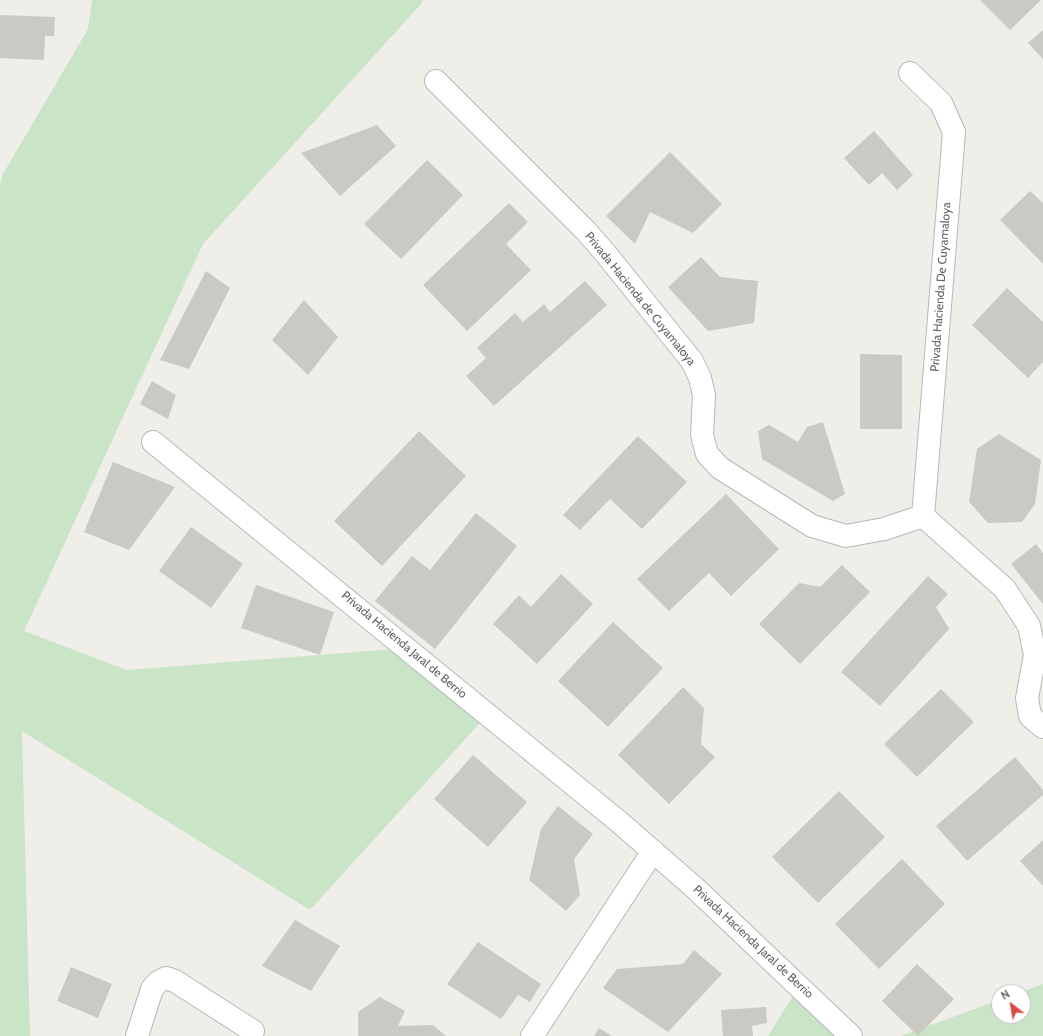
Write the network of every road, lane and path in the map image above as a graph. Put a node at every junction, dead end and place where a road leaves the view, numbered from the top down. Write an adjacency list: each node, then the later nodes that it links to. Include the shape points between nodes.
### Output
1 (910, 73): 4 (street, Privada Hacienda De Cuyamaloya, via 941,103 954,132)
2 (436, 81): 4 (street, Privada Hacienda de Cuyamaloya, via 586,231 692,361 704,395 702,435 707,454 720,468 812,526 846,536 884,529)
3 (153, 442): 6 (street, Privada Hacienda Jaral de Berrio, via 409,648)
4 (923, 516): 5 (street, via 1005,589 1029,626 1035,654 1028,698 1029,710 1030,716)
5 (1043, 727)
6 (653, 851): 9 (street); 10 (street, Privada Hacienda Jaral de Berrio)
7 (253, 1031): 8 (street, via 175,981 166,978 152,989)
8 (137, 1036)
9 (532, 1036)
10 (852, 1036)

